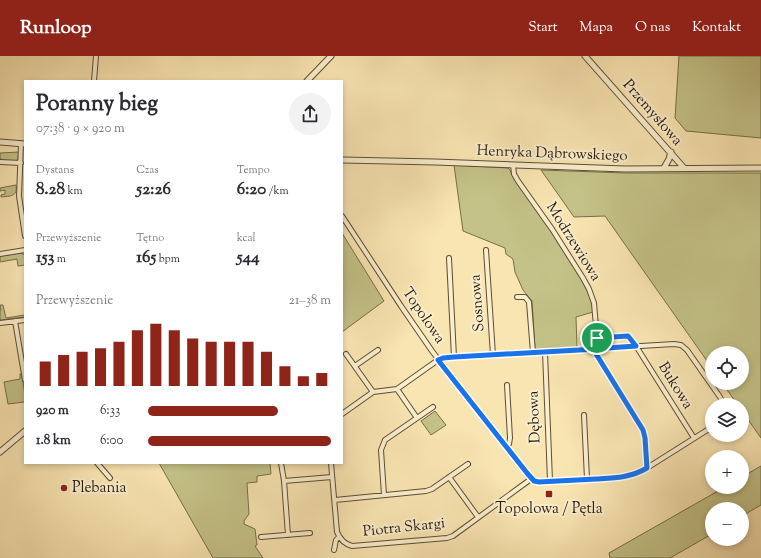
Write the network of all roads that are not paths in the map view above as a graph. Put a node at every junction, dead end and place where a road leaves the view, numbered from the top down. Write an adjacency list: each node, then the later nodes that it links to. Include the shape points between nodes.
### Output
1 (96, 56): 4 (street)
2 (331, 56): 5 (street)
3 (585, 56): 8 (street, Przemysłowa)
4 (94, 80)
5 (308, 80)
6 (0, 142): 7 (street)
7 (23, 144): 11 (street)
8 (671, 152): 13 (street); 14 (street, Przemysłowa)
9 (343, 160): 12 (street, Henryka Dąbrowskiego)
10 (0, 162): 11 (street)
11 (21, 163): 16 (street)
12 (513, 165): 13 (street, Henryka Dąbrowskiego); 28 (street, Modrzewiowa, via 518,181 552,228 589,289 594,302)
13 (664, 168): 14 (street, Henryka Dąbrowskiego)
14 (684, 168): 15 (street, Henryka Dąbrowskiego)
15 (761, 168)
16 (19, 196): 17 (street); 19 (street)
17 (24, 197)
18 (343, 218): 37 (street, Topolowa)
19 (24, 229)
20 (24, 250): 22 (street)
21 (486, 250): 35 (street, Sosnowa)
22 (0, 254)
23 (449, 258): 36 (street)
24 (517, 297): 33 (street, via 525,297 529,302)
25 (24, 320): 26 (street)
26 (15, 321): 27 (street); 39 (street)
27 (0, 323)
28 (597, 338): 29 (street, via 628,336); 30 (street, Modrzewiowa)
29 (636, 346): 30 (street); 43 (street, via 682,345); 50 (street, Bukowa)
30 (595, 349): 32 (street); 57 (street, via 643,430)
31 (378, 350): 38 (street)
32 (545, 352): 33 (street); 64 (street, Dębowa)
33 (533, 353): 35 (street)
34 (346, 354): 38 (street)
35 (494, 355): 36 (street)
36 (454, 357): 37 (street)
37 (438, 360): 41 (street); 51 (street, Topolowa)
38 (355, 366): 42 (street)
39 (24, 374)
40 (506, 385): 51 (street, via 510,438 509,444)
41 (397, 389): 42 (street); 47 (street)
42 (373, 392): 45 (street)
43 (720, 398)
44 (432, 407): 47 (street)
45 (343, 413)
46 (584, 415): 61 (street)
47 (417, 418): 65 (street, via 385,440 381,450)
48 (705, 431): 50 (street)
49 (24, 432): 52 (street)
50 (694, 438): 57 (street)
51 (505, 446): 62 (street, Topolowa)
52 (0, 452)
53 (98, 464): 60 (street)
54 (281, 464): 63 (street)
55 (331, 464): 58 (street)
56 (468, 464): 59 (street)
57 (647, 468): 61 (street, via 631,476)
58 (332, 477): 63 (street); 66 (street)
59 (449, 477): 65 (street, via 426,491); 67 (street)
60 (110, 478)
61 (587, 479): 64 (street)
62 (533, 480): 64 (street); 67 (street, Piotra Skargi)
63 (284, 481): 69 (street)
64 (550, 481)
65 (384, 495): 66 (street)
66 (334, 500): 71 (street)
67 (478, 517): 71 (street, Piotra Skargi, via 447,538 352,546 344,543)
68 (310, 533): 69 (street)
69 (288, 535): 70 (street)
70 (261, 537)
71 (339, 537): 72 (street)
72 (334, 550)

